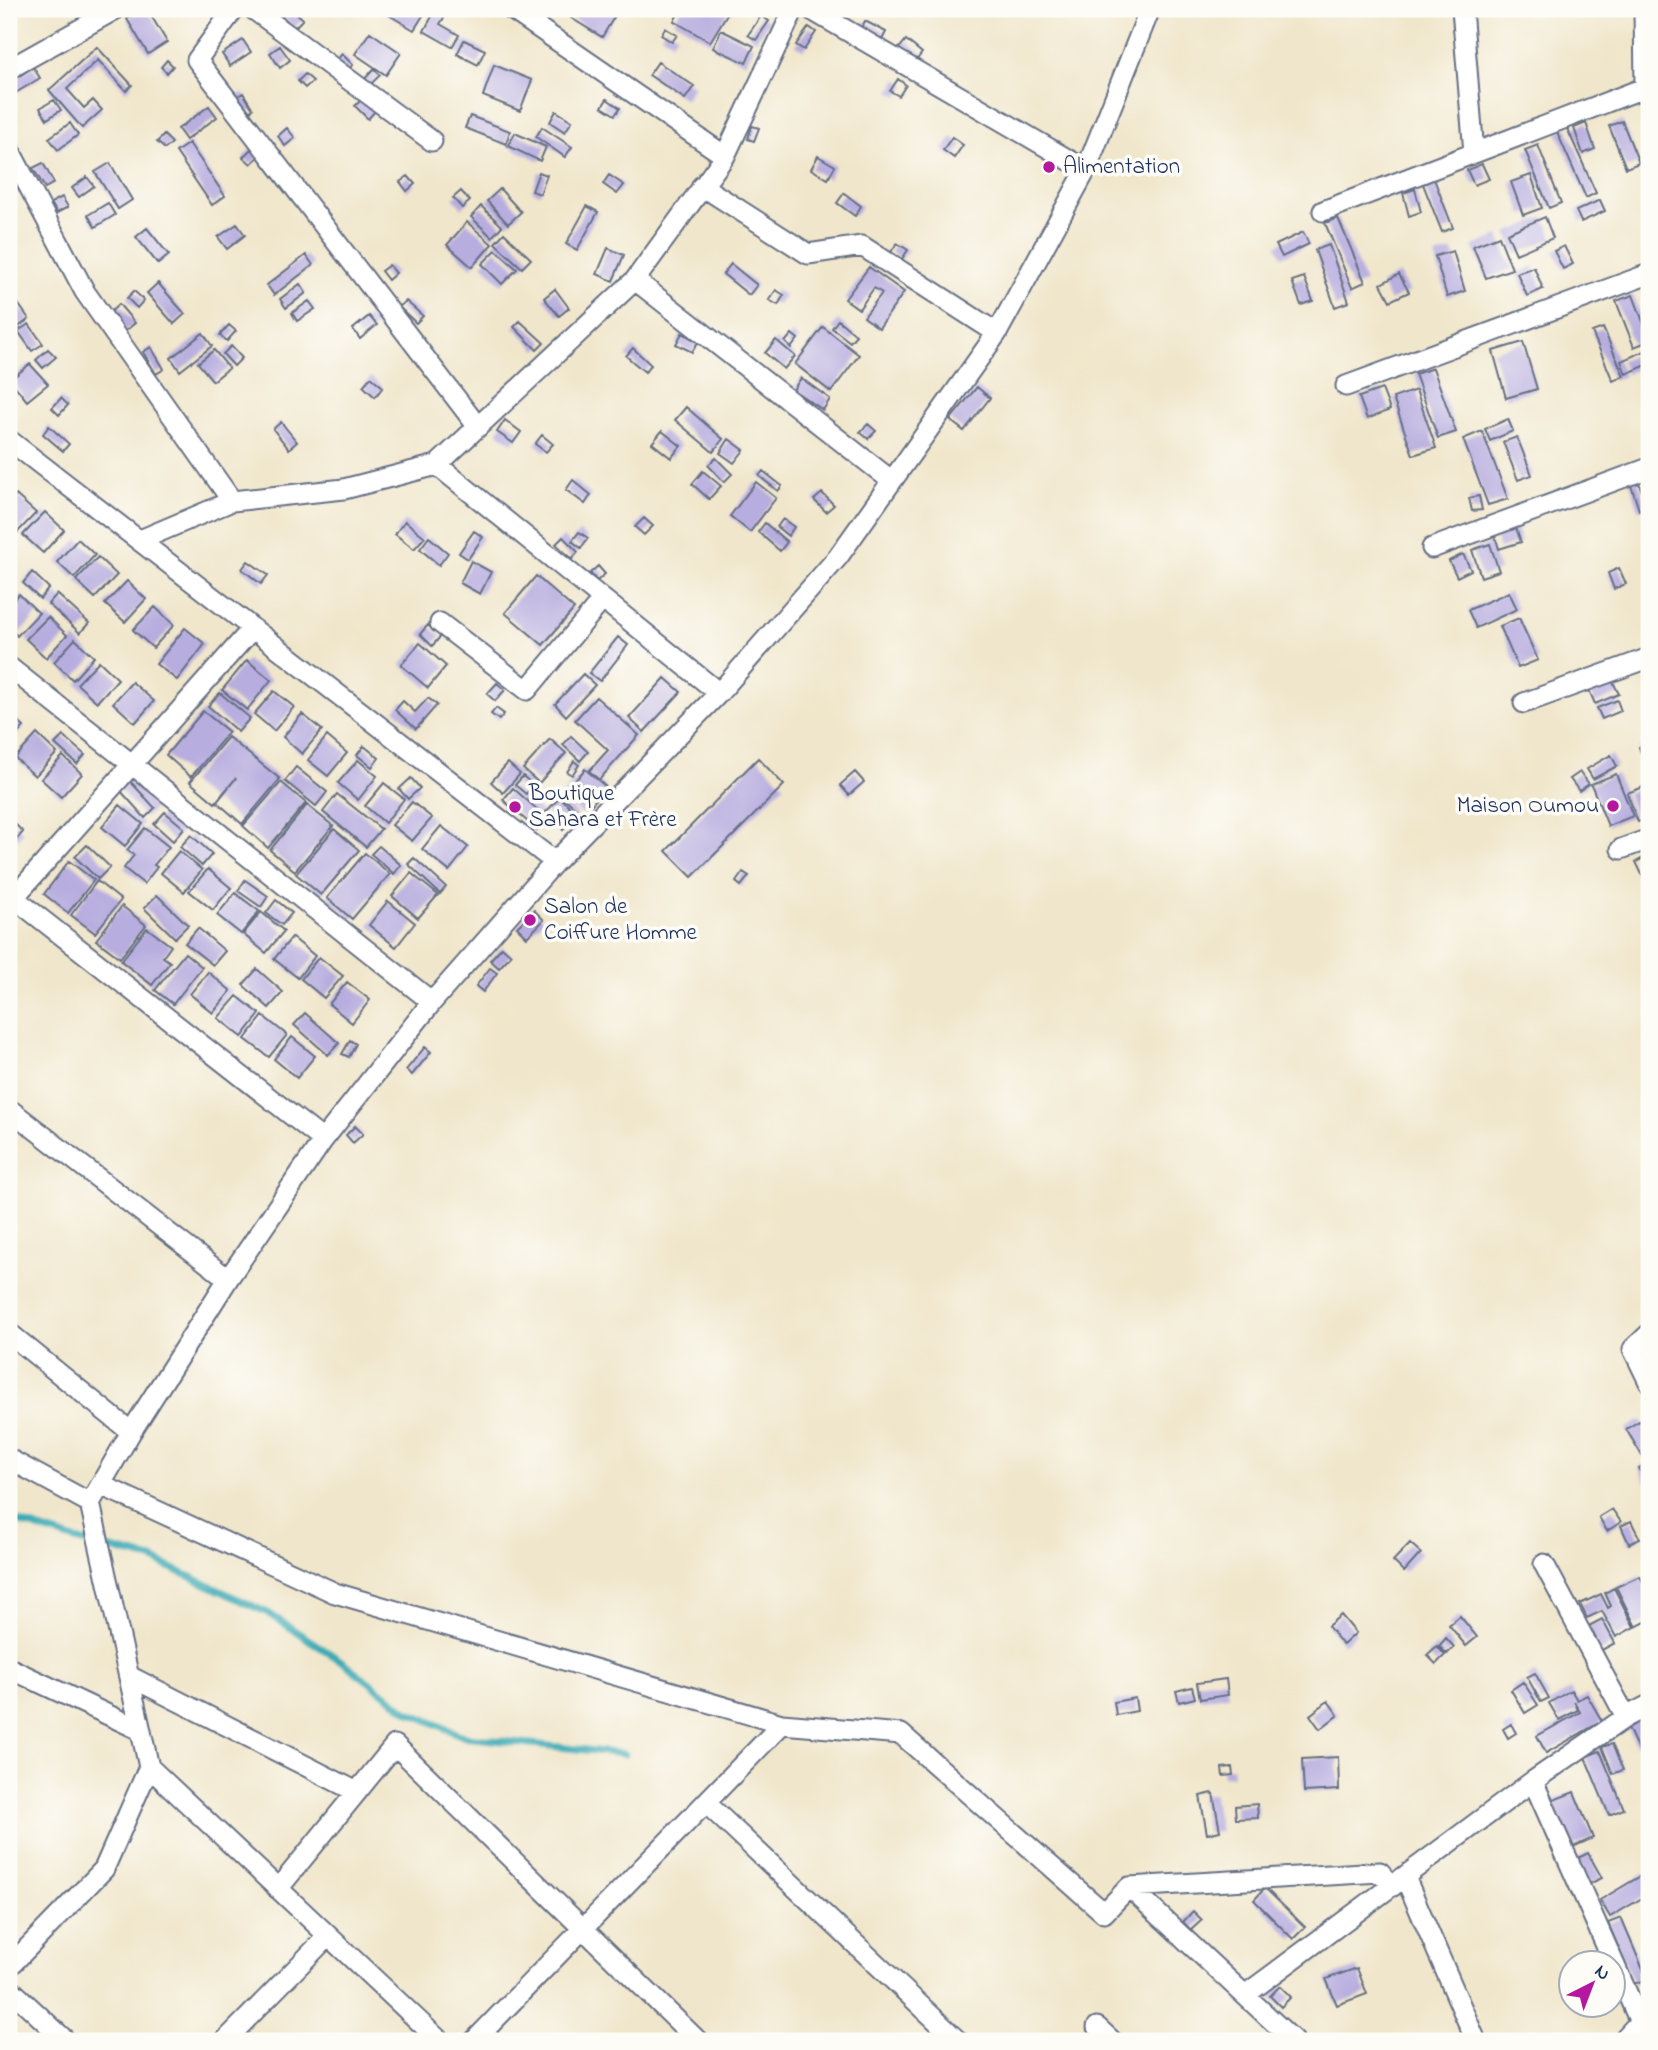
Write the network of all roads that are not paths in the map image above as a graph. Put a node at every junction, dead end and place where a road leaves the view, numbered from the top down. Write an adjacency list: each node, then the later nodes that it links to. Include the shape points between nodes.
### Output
1 (116, 9): 10 (street)
2 (234, 9): 23 (street, via 197,60)
3 (254, 9): 12 (street)
4 (512, 9): 15 (street)
5 (794, 9): 15 (street)
6 (810, 9): 16 (street)
7 (1150, 9): 16 (street)
8 (1462, 9): 14 (street)
9 (1644, 9): 11 (street)
10 (9, 69)
11 (1647, 87): 14 (street)
12 (432, 141)
13 (9, 149): 28 (street, via 85,292)
14 (1474, 153): 18 (street)
15 (725, 156): 17 (street)
16 (1086, 170): 21 (street)
17 (702, 186): 20 (street); 21 (street, via 808,254 862,246)
18 (1323, 211)
19 (1649, 274): 22 (street)
20 (635, 280): 23 (street); 27 (street)
21 (997, 333): 27 (street)
22 (1346, 386)
23 (478, 427): 25 (street)
24 (9, 440): 29 (street)
25 (437, 465): 28 (street, via 344,489); 31 (street)
26 (1649, 468): 30 (street)
27 (892, 481): 36 (street, via 838,557)
28 (232, 501): 29 (street)
29 (140, 540): 33 (street)
30 (1432, 548)
31 (603, 599): 32 (street, via 527,690); 36 (street)
32 (440, 623)
33 (252, 629): 38 (street); 41 (street)
34 (1649, 658): 37 (street)
35 (9, 667): 38 (street)
36 (719, 693): 41 (street)
37 (1524, 703)
38 (132, 764): 42 (street); 43 (street)
39 (1649, 839): 40 (street)
40 (1621, 849)
41 (555, 862): 43 (street)
42 (10, 898): 45 (street)
43 (432, 1002): 45 (street)
44 (9, 1109): 46 (street)
45 (323, 1140): 46 (street)
46 (228, 1279): 50 (street)
47 (9, 1333): 50 (street)
48 (1649, 1334): 49 (street, via 1633,1349)
49 (1649, 1382)
50 (131, 1432): 52 (street)
51 (9, 1460): 53 (street)
52 (101, 1485): 53 (street); 59 (street, via 335,1593)
53 (90, 1503): 56 (street)
54 (1544, 1564): 58 (street)
55 (9, 1668): 60 (street)
56 (129, 1676): 60 (street); 63 (street)
57 (1649, 1705): 58 (street)
58 (1626, 1717): 62 (street)
59 (782, 1724): 64 (street); 66 (street, via 901,1734 1104,1913)
60 (141, 1730): 61 (street)
61 (149, 1768): 67 (street); 70 (street, via 104,1869)
62 (1533, 1781): 65 (street); 73 (street)
63 (357, 1791): 67 (street); 68 (street, via 394,1745)
64 (706, 1802): 68 (street); 80 (street)
65 (1399, 1881): 66 (street, via 1380,1872); 72 (street); 83 (street)
66 (1129, 1886): 72 (street)
67 (278, 1889): 69 (street)
68 (583, 1929): 78 (street); 79 (street)
69 (328, 1936): 76 (street); 77 (street)
70 (9, 1968)
71 (9, 1987): 75 (street)
72 (1245, 1995): 82 (street)
73 (1645, 2017): 84 (street)
74 (1097, 2027): 81 (street)
75 (65, 2041)
76 (225, 2041)
77 (440, 2041)
78 (474, 2041)
79 (698, 2041)
80 (958, 2041)
81 (1112, 2041)
82 (1294, 2041)
83 (1476, 2041)
84 (1622, 2041)

